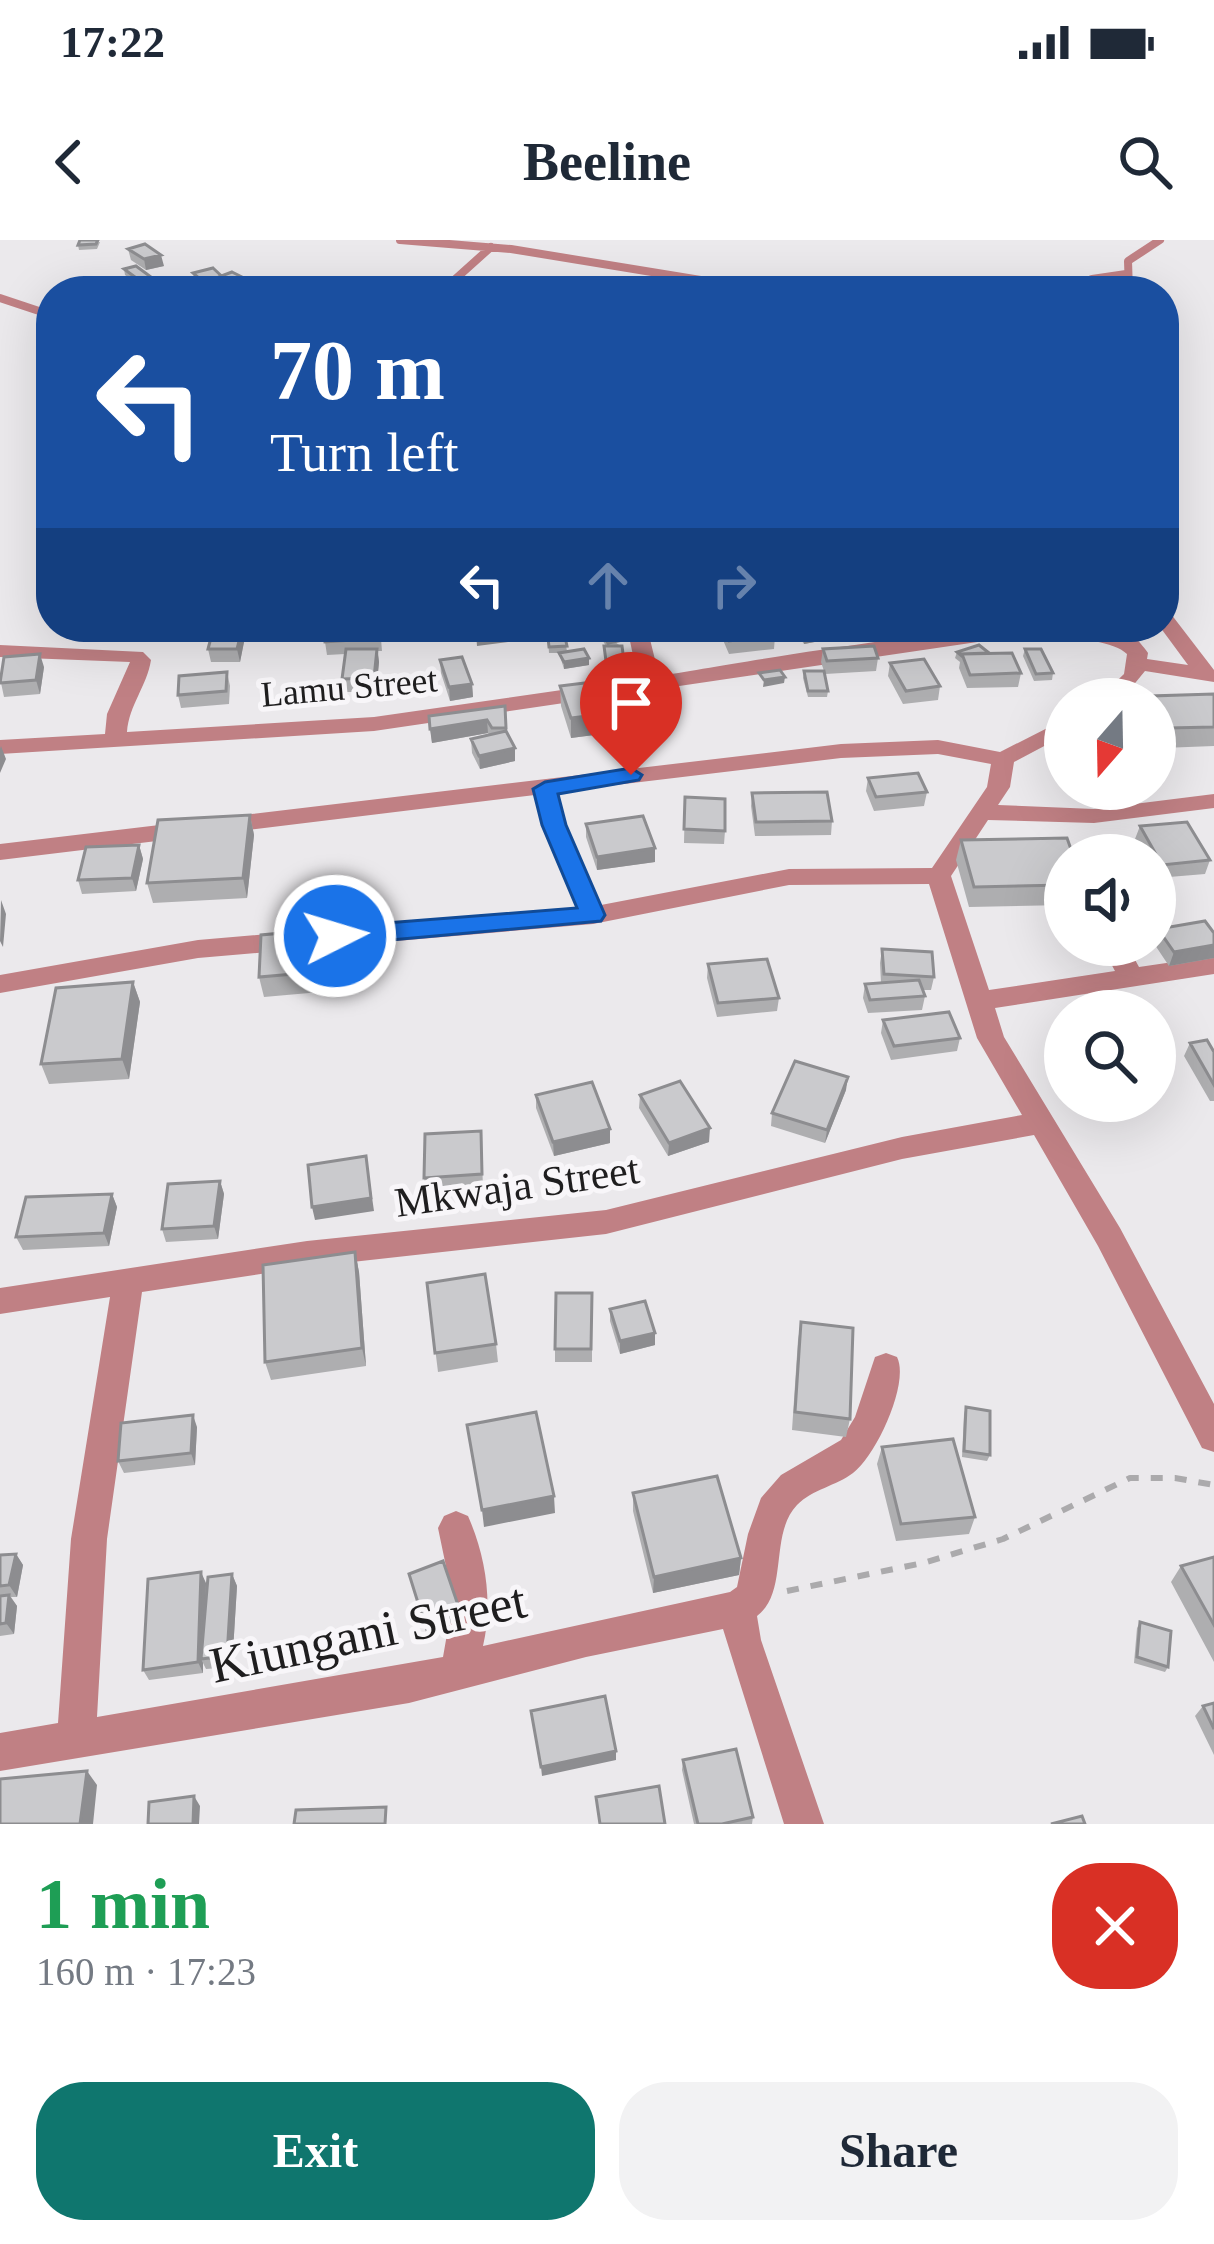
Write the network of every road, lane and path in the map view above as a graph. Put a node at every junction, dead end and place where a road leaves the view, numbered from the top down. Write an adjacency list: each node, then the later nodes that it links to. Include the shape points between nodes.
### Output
1 (400, 240): 3 (lane)
2 (1160, 240): 4 (lane, via 1133,256)
3 (491, 247): 5 (lane); 6 (lane)
4 (1126, 274): 7 (lane)
5 (459, 276)
6 (673, 276)
7 (1110, 276)
8 (0, 298): 9 (lane)
9 (36, 310)
10 (1179, 637): 16 (street)
11 (640, 642): 18 (street)
12 (924, 642): 18 (street, Lamu Street)
13 (1122, 642): 15 (street, Lamu Street, via 1138,652)
14 (0, 651): 20 (street, via 136,656 140,676 118,707)
15 (1140, 664): 16 (street); 17 (street)
16 (1209, 674)
17 (1133, 678)
18 (649, 681): 20 (street, Lamu Street, via 374,724)
19 (1044, 737): 22 (street)
20 (116, 740): 21 (street, Lamu Street)
21 (0, 747)
22 (1003, 759): 23 (street, via 938,747 881,748); 25 (street, via 998,787)
23 (545, 789): 26 (street); 28 (street)
24 (1214, 801): 25 (street, via 1094,816)
25 (981, 812): 27 (street)
26 (0, 852)
27 (939, 876): 28 (street, via 789,877); 33 (street)
28 (592, 915): 32 (street, via 198,950)
29 (1214, 964): 31 (street)
30 (1125, 966): 31 (street)
31 (1130, 975): 33 (street)
32 (0, 984)
33 (979, 1001): 34 (street)
34 (1040, 1123): 35 (street, Mkwaja Street, via 902,1148 606,1222); 38 (street)
35 (128, 1283): 36 (street, Mkwaja Street); 43 (street, via 88,1539)
36 (0, 1301)
37 (886, 1367): 41 (street, via 856,1447 777,1502)
38 (1214, 1437)
39 (1214, 1485): 41 (path, via 1130,1478 1004,1539)
40 (456, 1528): 42 (street, via 473,1616)
41 (745, 1603): 42 (street, Kiungani Street); 45 (street, via 743,1640)
42 (457, 1672): 43 (street, Kiungani Street)
43 (76, 1740): 44 (street, Kiungani Street)
44 (0, 1752)
45 (804, 1824)

